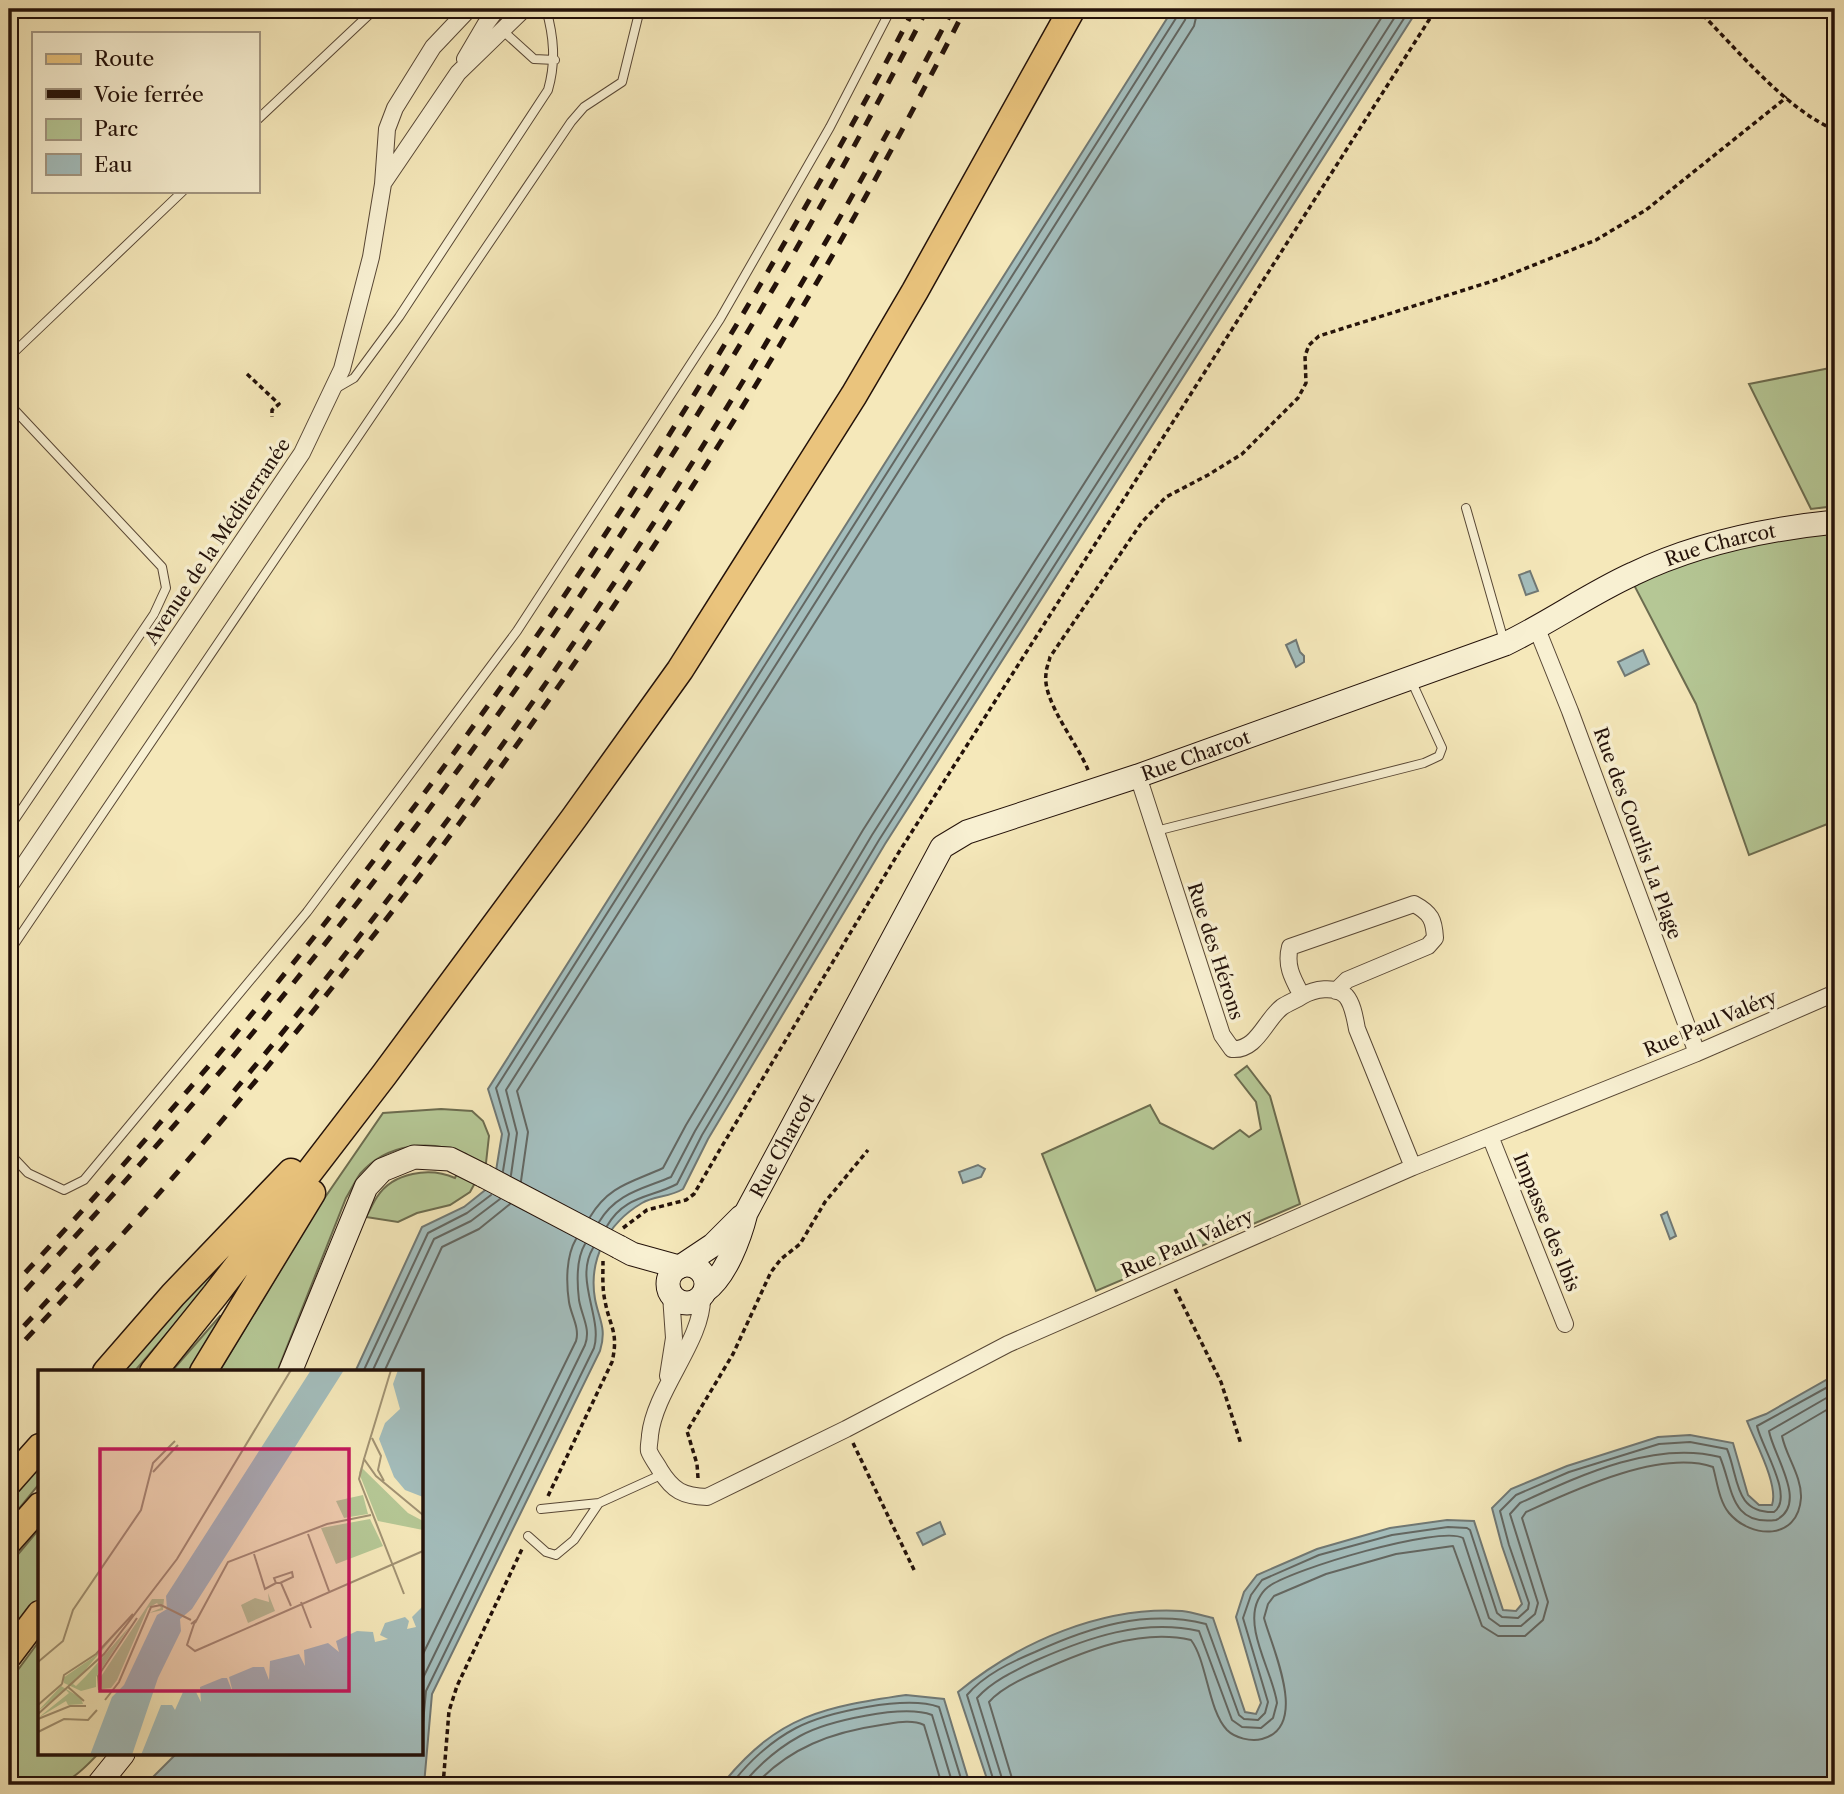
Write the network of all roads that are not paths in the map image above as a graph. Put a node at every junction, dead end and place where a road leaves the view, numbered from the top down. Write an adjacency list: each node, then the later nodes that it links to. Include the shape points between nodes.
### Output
1 (375, 9): 12 (lane)
2 (469, 9): 13 (street, Avenue de la Méditerranée, via 433,47 395,108 387,129)
3 (497, 9): 11 (street, Avenue de la Méditerranée)
4 (524, 9): 9 (street, Avenue de la Méditerranée)
5 (546, 9): 10 (lane)
6 (640, 9): 27 (lane, via 622,82 584,107 571,122)
7 (891, 9): 34 (lane, via 830,127 720,319 517,631 307,912 84,1180 64,1190 28,1173)
8 (1072, 9): 32 (main road, via 902,314 687,659)
9 (502, 30): 10 (lane, via 534,59); 11 (street, Avenue de la Méditerranée)
10 (555, 60): 16 (lane, via 548,90 399,317 354,378)
11 (457, 74): 13 (street, Avenue de la Méditerranée)
12 (259, 118)
13 (383, 184): 16 (street, Avenue de la Méditerranée, via 371,257 342,369)
14 (182, 192): 15 (lane)
15 (9, 357)
16 (332, 390): 26 (street, Avenue de la Méditerranée, via 283,483)
17 (9, 404): 24 (lane, via 162,567 166,588 155,614)
18 (1466, 508): 21 (lane)
19 (1835, 522): 20 (street, Rue Charcot, via 1744,537 1679,554 1630,575)
20 (1537, 629): 21 (street, Rue Charcot); 31 (street, Rue des Courlis La Plage)
21 (1505, 643): 22 (street, Rue Charcot)
22 (1410, 678): 23 (street, Rue Charcot); 25 (lane, via 1442,748 1439,756)
23 (1138, 776): 25 (street, Rue des Hérons); 36 (street, Rue Charcot, via 967,832 942,846)
24 (9, 828)
25 (1156, 831): 30 (street, Rue des Hérons, via 1222,1035 1232,1049 1250,1044 1281,1008)
26 (9, 887)
27 (9, 952)
28 (1336, 991): 30 (street, via 1329,988); 30 (street, via 1347,980 1428,946 1435,929 1426,910 1414,904 1290,947 1287,960); 35 (street, via 1345,994 1351,1005)
29 (1835, 993): 31 (street, Rue Paul Valéry)
30 (1302, 996)
31 (1697, 1053): 33 (street, Rue Paul Valéry)
32 (384, 1075): 42 (main road, via 173,1295); 43 (main road); 44 (main road)
33 (1490, 1136): 35 (street, Rue Paul Valéry); 41 (street, Impasse des Ibis)
34 (9, 1153)
35 (1413, 1167): 48 (street, Rue Paul Valéry, via 1009,1344 708,1497 690,1496 673,1488)
36 (746, 1213): 38 (street, Rue Charcot, via 713,1245); 40 (street, Rue Charcot, via 716,1282)
37 (619, 1247): 38 (street); 39 (street); 45 (street, bridge, via 450,1159 414,1157 382,1170 366,1187)
38 (681, 1266): 39 (street, via 669,1279); 40 (street, via 700,1269 706,1279)
39 (670, 1292): 40 (street, via 687,1303); 46 (street, via 674,1338)
40 (704, 1293): 46 (street, via 693,1332)
41 (1565, 1324)
42 (108, 1370)
43 (155, 1370)
44 (204, 1370)
45 (291, 1370)
46 (668, 1382): 48 (street, via 652,1424 649,1450)
47 (38, 1449): 49 (main road)
48 (663, 1474): 50 (lane)
49 (9, 1482)
50 (598, 1503): 52 (lane); 53 (lane, via 574,1540 556,1555)
51 (38, 1508): 54 (main road)
52 (541, 1509)
53 (528, 1536)
54 (9, 1541)
55 (38, 1618): 56 (main road)
56 (9, 1655)
57 (121, 1756): 58 (street)
58 (98, 1785)

